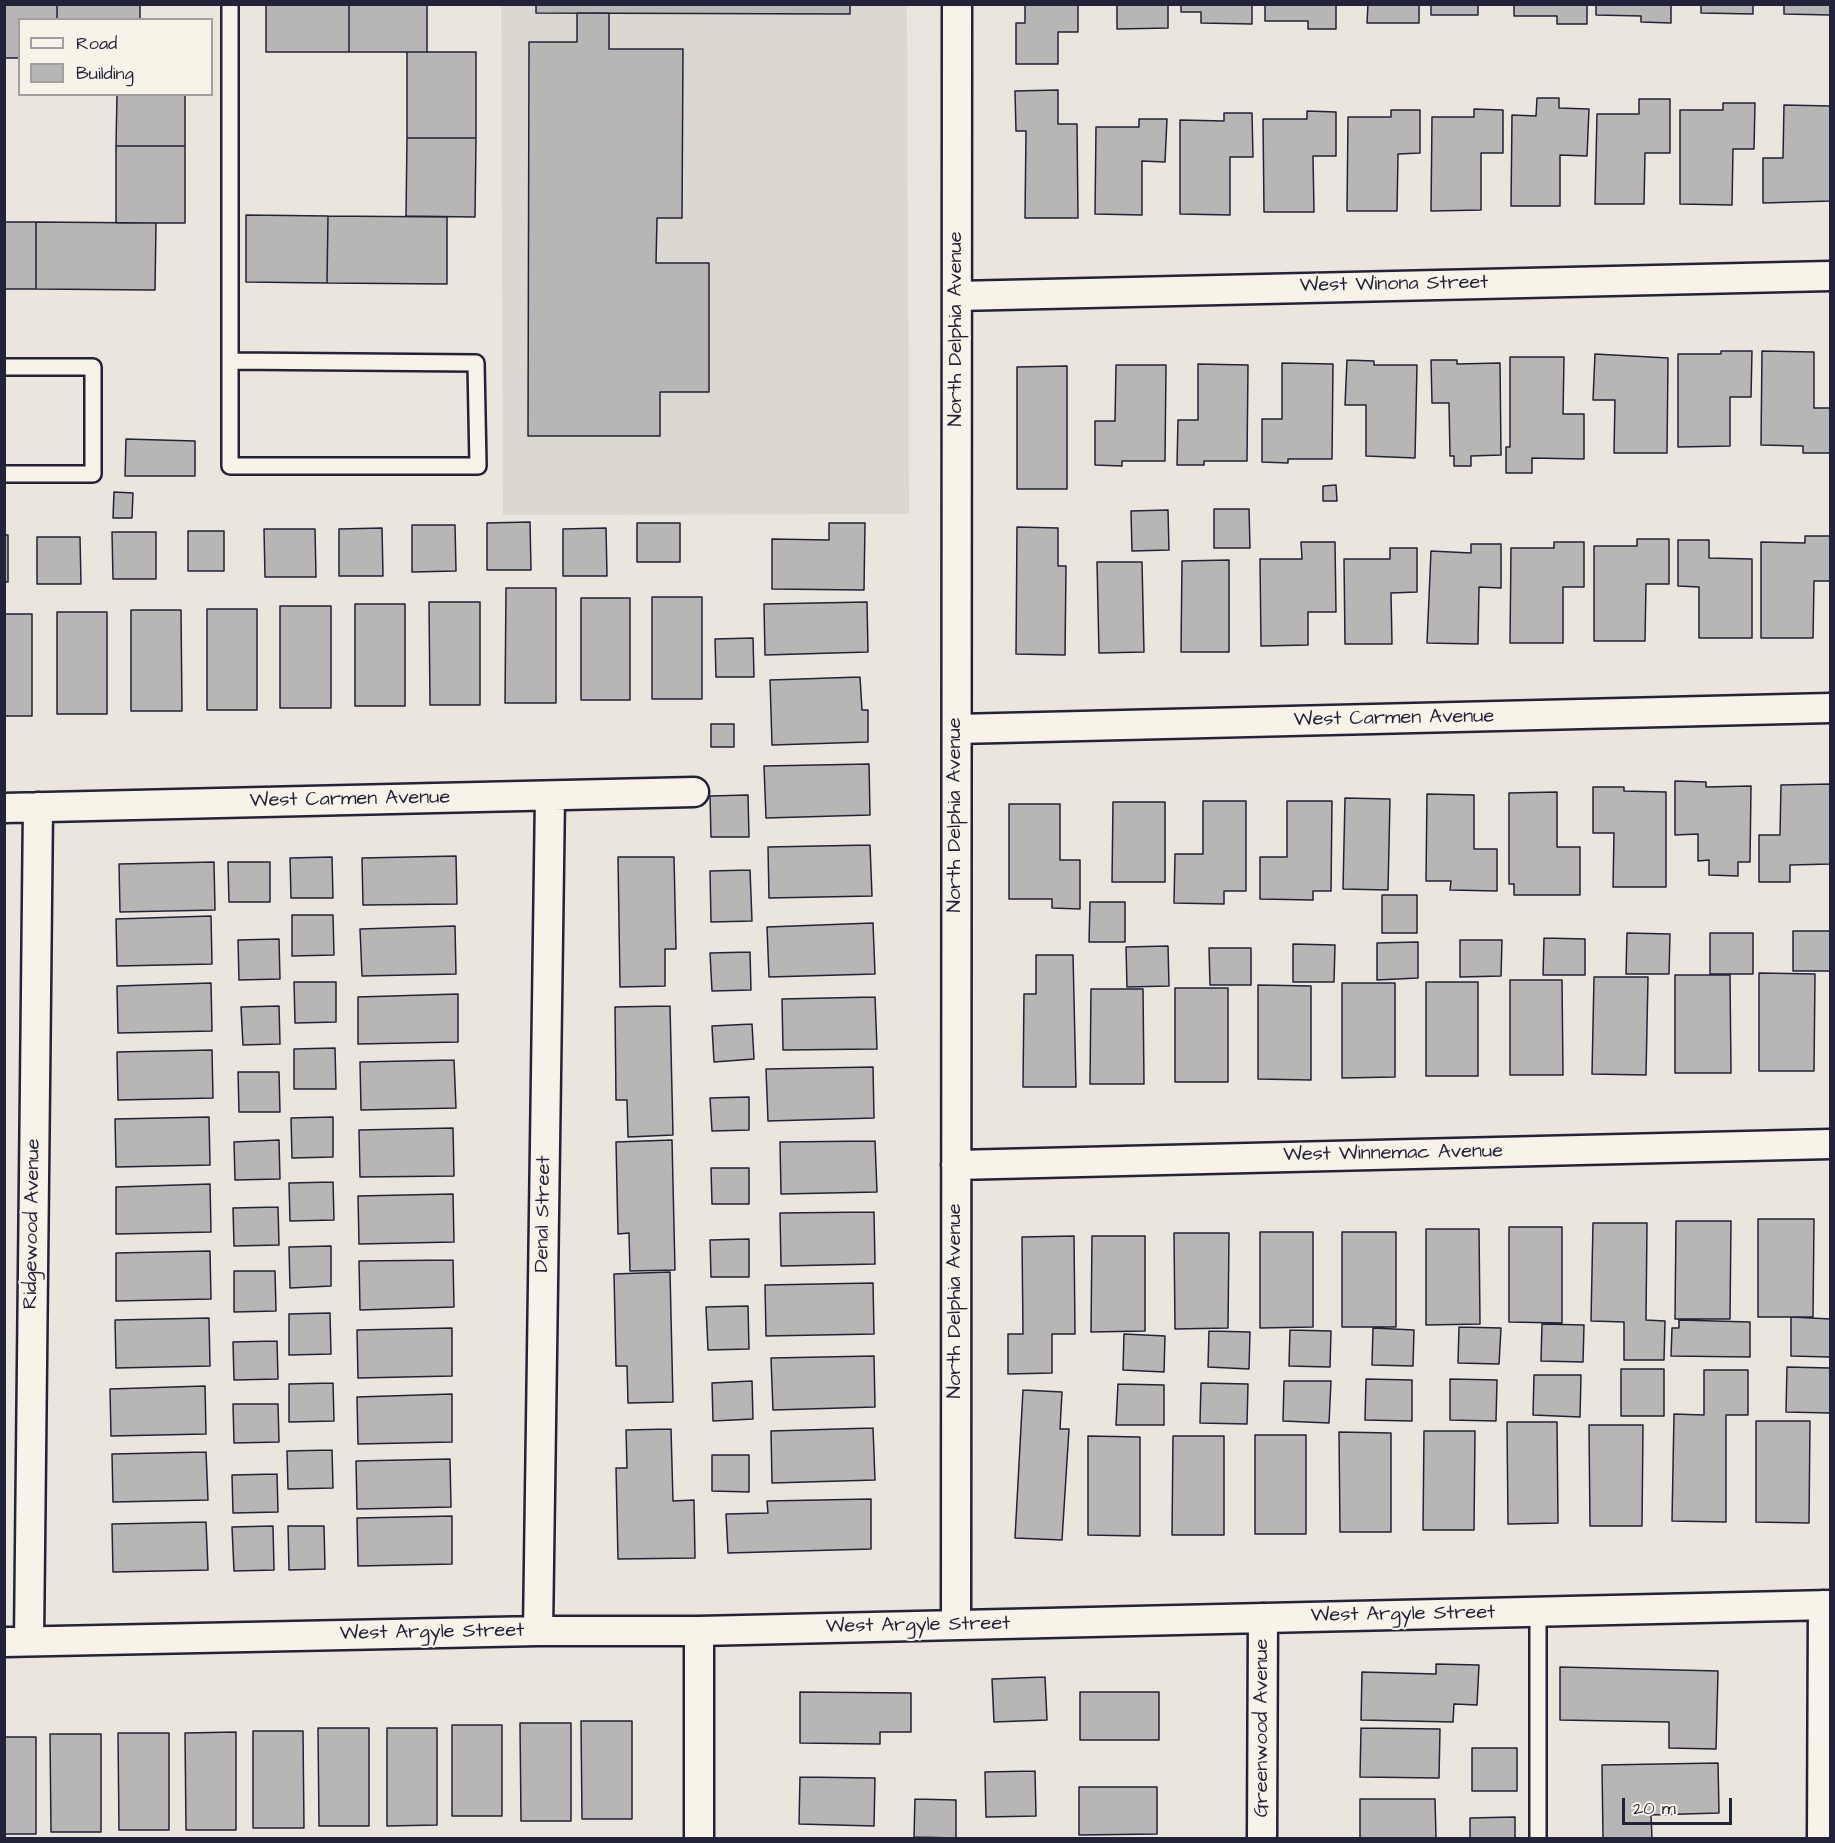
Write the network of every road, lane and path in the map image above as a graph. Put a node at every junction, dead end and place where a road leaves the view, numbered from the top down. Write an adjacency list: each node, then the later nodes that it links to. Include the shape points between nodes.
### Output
1 (230, 4): 5 (lane)
2 (957, 4): 4 (street, North Delphia Avenue)
3 (1830, 276): 4 (street, West Winona Street)
4 (957, 296): 9 (street, North Delphia Avenue)
5 (230, 362): 5 (lane, via 230,466 478,466 476,363)
6 (4, 367): 7 (lane, via 93,367 93,474)
7 (4, 474)
8 (1830, 708): 9 (street, West Carmen Avenue)
9 (957, 729): 15 (street, North Delphia Avenue)
10 (694, 792): 11 (street, West Carmen Avenue)
11 (550, 796): 12 (street, West Carmen Avenue); 20 (street, Denal Street)
12 (38, 807): 13 (street, West Carmen Avenue); 22 (street, Ridgewood Avenue)
13 (4, 808)
14 (1830, 1144): 15 (street, West Winnemac Avenue)
15 (956, 1165): 19 (street, North Delphia Avenue)
16 (1827, 1605): 17 (street, West Argyle Street); 26 (street)
17 (1538, 1611): 18 (street, West Argyle Street); 25 (lane)
18 (1263, 1618): 19 (street, West Argyle Street); 24 (street, Greenwood Avenue)
19 (956, 1625): 21 (street, West Argyle Street)
20 (538, 1631): 21 (street, West Argyle Street); 22 (street, West Argyle Street)
21 (699, 1631): 23 (street)
22 (17, 1641)
23 (699, 1839)
24 (1262, 1839)
25 (1538, 1839)
26 (1822, 1839)

